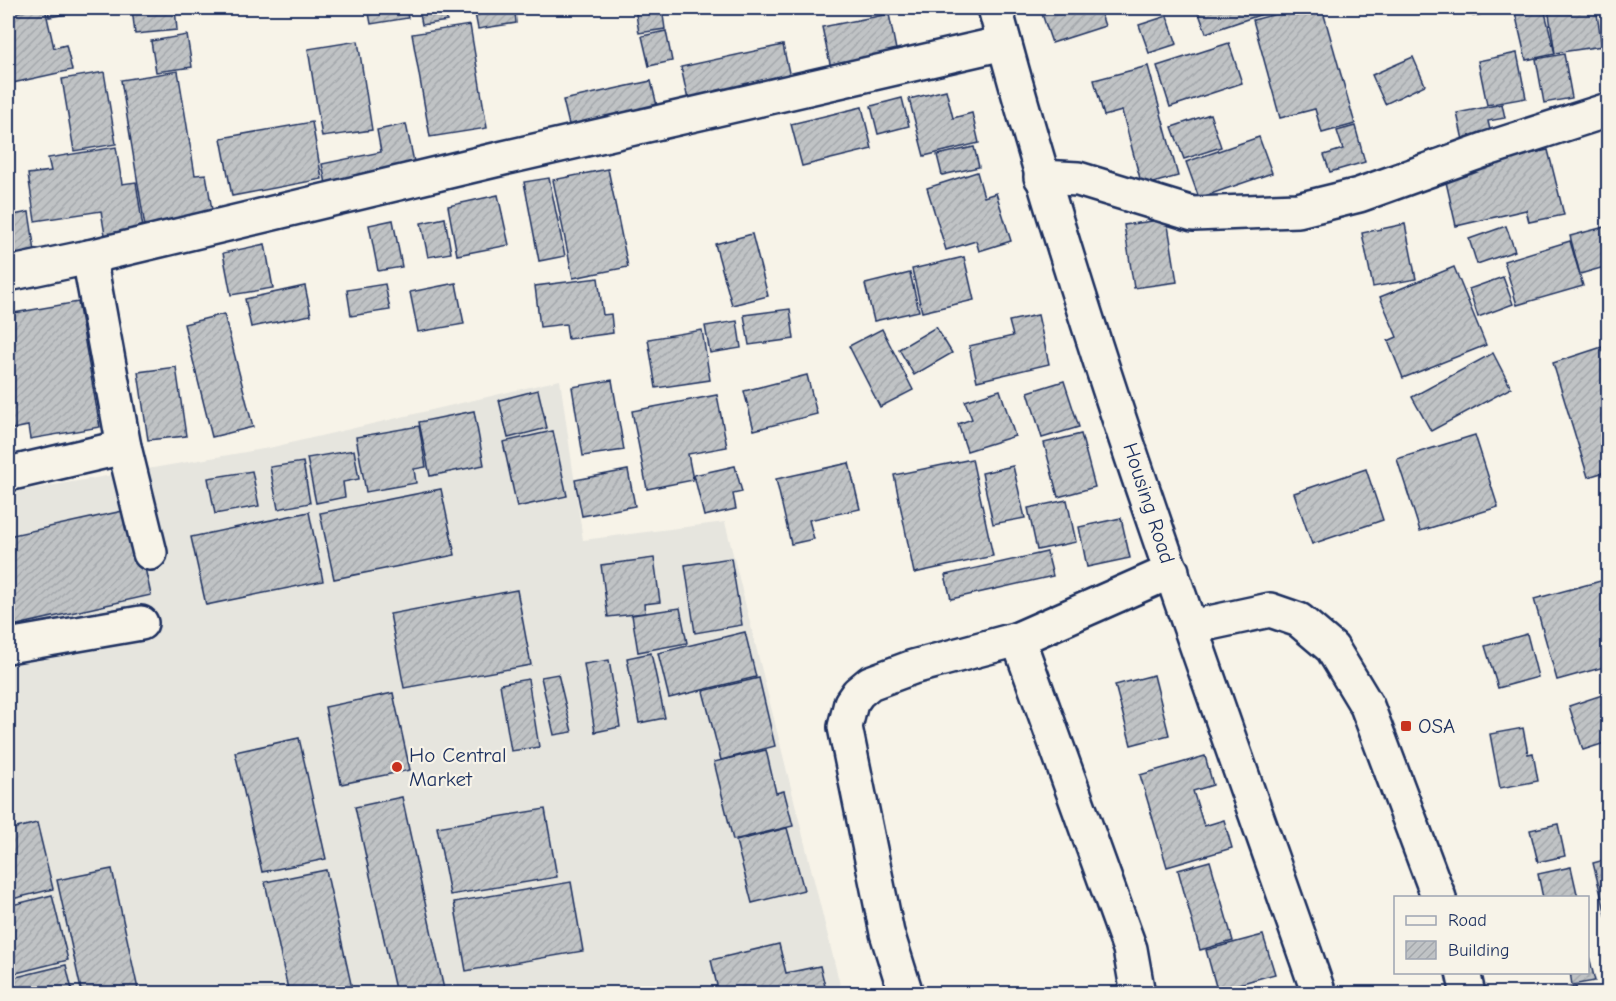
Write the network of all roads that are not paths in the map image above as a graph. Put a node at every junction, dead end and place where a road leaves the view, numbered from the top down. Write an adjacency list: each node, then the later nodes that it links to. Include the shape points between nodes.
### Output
1 (995, 8): 2 (street, Housing Road)
2 (1004, 43): 4 (street, Housing Road); 5 (street)
3 (1608, 110): 4 (street, via 1359,195 1298,210 1193,214 1078,179)
4 (1041, 177): 10 (street, Housing Road)
5 (89, 257): 6 (street); 7 (street)
6 (8, 274)
7 (124, 447): 8 (street); 9 (street)
8 (8, 474)
9 (150, 553)
10 (1172, 571): 12 (street, Housing Road); 13 (street)
11 (141, 623): 14 (street)
12 (1191, 627): 15 (street, via 1270,610 1299,620 1332,648 1367,706); 19 (street, Housing Road)
13 (1018, 639): 17 (street, via 881,679 858,693 851,703 845,727 887,933); 18 (street, via 1130,949)
14 (8, 646)
15 (1439, 896)
16 (1463, 974): 20 (street)
17 (906, 993)
18 (1138, 993)
19 (1319, 993)
20 (1468, 993)

